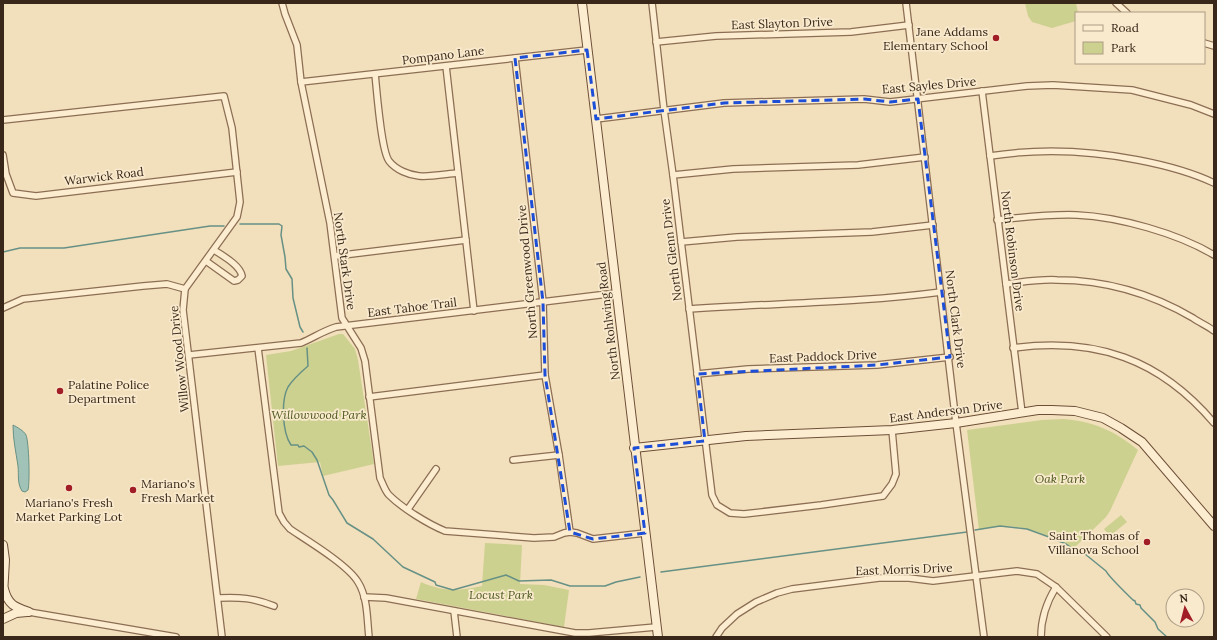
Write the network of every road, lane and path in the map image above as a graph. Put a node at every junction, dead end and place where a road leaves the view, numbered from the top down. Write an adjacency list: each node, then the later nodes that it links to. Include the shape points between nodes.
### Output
1 (282, 3): 13 (street, North Stark Drive, via 297,45)
2 (582, 3): 9 (street, North Rohlwing Road)
3 (652, 3): 8 (street, North Glenn Drive)
4 (906, 3): 7 (street, North Clark Drive)
5 (1116, 3): 6 (street)
6 (1126, 12)
7 (909, 26): 8 (street, East Slayton Drive, via 851,32 716,36); 15 (street, North Clark Drive)
8 (656, 42): 16 (street, North Glenn Drive)
9 (587, 50): 10 (street, Pompano Lane); 18 (street, North Rohlwing Road)
10 (516, 58): 11 (street, Pompano Lane); 39 (street, North Greenwood Drive)
11 (446, 66): 12 (street, Pompano Lane); 24 (street)
12 (374, 74): 13 (street, Pompano Lane); 24 (street, via 384,149 389,161 405,173 419,176)
13 (301, 82): 33 (street, North Stark Drive)
14 (982, 91): 15 (street, East Sayles Drive); 17 (street, East Sayles Drive, via 1053,85 1132,90 1191,105); 21 (street, North Robinson Drive)
15 (918, 99): 16 (street, East Sayles Drive, via 890,102 864,99 724,103); 22 (street, North Clark Drive)
16 (664, 110): 18 (street, East Sayles Drive); 25 (street, North Glenn Drive)
17 (1214, 114)
18 (596, 119): 38 (street, North Rohlwing Road)
19 (3, 120): 23 (street, Willow Wood Drive, via 224,96 232,128)
20 (3, 155): 23 (street, Warwick Road, via 13,193 36,196)
21 (990, 156): 26 (street, via 1056,150 1108,154 1157,163); 27 (street, North Robinson Drive)
22 (925, 157): 25 (street, via 858,165 732,169); 28 (street, North Clark Drive)
23 (237, 172): 31 (street, Willow Wood Drive, via 240,202 237,217)
24 (458, 173): 29 (street)
25 (673, 175): 30 (street, North Glenn Drive)
26 (1214, 183)
27 (997, 220): 32 (street, via 1046,215 1078,215 1117,220 1158,230); 35 (street, North Robinson Drive)
28 (933, 225): 30 (street, via 872,232 737,237); 37 (street, North Clark Drive)
29 (466, 240): 33 (street); 42 (street)
30 (681, 242): 41 (street, North Glenn Drive)
31 (214, 250): 34 (street, Willow Wood Drive); 34 (street, via 237,267 242,276 234,281)
32 (1214, 255)
33 (335, 256): 43 (street, North Stark Drive, via 342,318)
34 (206, 262): 36 (street, Willow Wood Drive)
35 (1006, 284): 44 (street, via 1056,280 1110,285 1164,303); 46 (street, North Robinson Drive)
36 (185, 290): 40 (street, via 167,284 143,286 22,299); 47 (street, Willow Wood Drive, via 183,310)
37 (941, 292): 41 (street, via 894,298); 48 (street, North Clark Drive)
38 (616, 293): 39 (street, East Tahoe Trail); 57 (street, North Rohlwing Road)
39 (543, 302): 42 (street, East Tahoe Trail); 50 (street, North Greenwood Drive)
40 (3, 308)
41 (689, 309): 49 (street, North Glenn Drive)
42 (474, 311): 43 (street, East Tahoe Trail)
43 (347, 326): 45 (street, East Tahoe Trail, via 329,329 301,342); 51 (street, North Stark Drive, via 361,348)
44 (1214, 331)
45 (258, 348): 47 (street, East Tahoe Trail); 69 (street, via 279,513 290,529 344,567 358,582)
46 (1013, 348): 52 (street, North Robinson Drive); 54 (street, via 1057,344 1093,348 1126,357 1174,384 1199,405)
47 (189, 356): 70 (street, Willow Wood Drive)
48 (950, 357): 49 (street, East Paddock Drive, via 877,365 748,369); 53 (street, North Clark Drive)
49 (697, 374): 56 (street, North Glenn Drive)
50 (545, 375): 51 (street); 58 (street, North Greenwood Drive)
51 (370, 397): 61 (street, North Stark Drive, via 380,478 389,495)
52 (1022, 413): 53 (street, East Anderson Drive); 62 (street, East Anderson Drive, via 1046,410 1075,411 1103,418 1122,428 1150,450)
53 (956, 423): 55 (street, East Anderson Drive); 66 (street, North Clark Drive)
54 (1214, 423)
55 (892, 430): 56 (street, East Anderson Drive, via 746,436); 56 (street, North Glenn Drive, via 896,474 883,496 744,514 730,513 717,505 712,494)
56 (705, 441): 57 (street, East Anderson Drive)
57 (634, 448): 64 (street, North Rohlwing Road)
58 (559, 455): 59 (street); 63 (street, North Greenwood Drive)
59 (513, 460)
60 (436, 469): 61 (street)
61 (408, 509): 63 (street, North Stark Drive, via 445,531 534,538 554,537)
62 (1214, 526)
63 (570, 532): 64 (street, via 593,539)
64 (645, 533): 75 (street, North Rohlwing Road)
65 (3, 545): 68 (street)
66 (977, 576): 67 (street, East Morris Drive, via 1017,571 1037,574); 81 (street, East Morris Drive, via 933,581 884,578 792,589 756,602 737,614); 82 (street, North Clark Drive)
67 (1056, 587): 83 (street, via 1043,614); 84 (street, East Morris Drive)
68 (3, 592): 73 (street, via 11,604)
69 (364, 597): 72 (street, via 386,598); 78 (street)
70 (218, 598): 71 (street, via 240,597); 77 (street, Willow Wood Drive)
71 (274, 606)
72 (454, 611): 75 (street, via 575,633); 79 (street)
73 (29, 612): 74 (street, via 16,613); 76 (street)
74 (3, 619)
75 (656, 627): 80 (street, North Rohlwing Road)
76 (176, 637)
77 (222, 637)
78 (369, 637)
79 (457, 637)
80 (658, 637)
81 (716, 637)
82 (984, 637)
83 (1041, 637)
84 (1107, 637)

